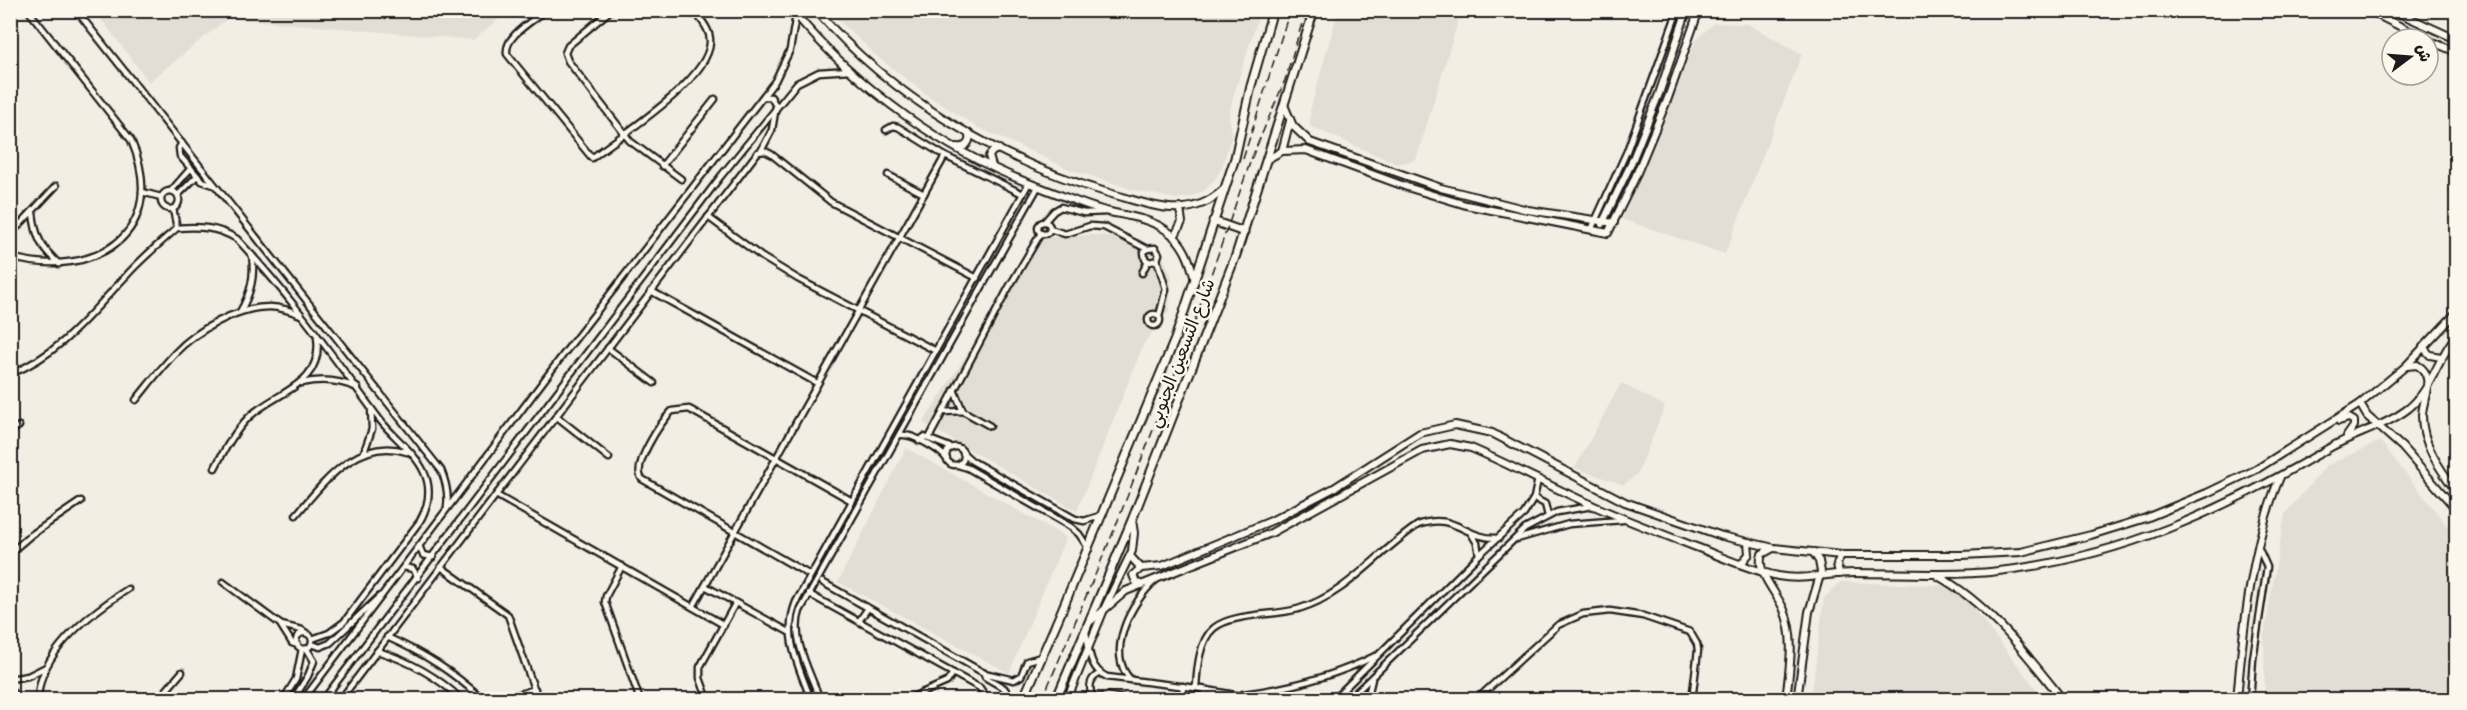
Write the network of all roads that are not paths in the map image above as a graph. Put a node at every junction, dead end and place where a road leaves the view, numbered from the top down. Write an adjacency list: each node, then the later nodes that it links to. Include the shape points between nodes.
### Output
1 (28, 10): 49 (street, via 131,140 140,160)
2 (76, 10): 30 (street)
3 (546, 10): 28 (street, via 509,42 509,57 592,158)
4 (611, 10): 28 (street, via 568,46 565,53)
5 (694, 10): 28 (street, via 709,36 708,51 700,67 678,92)
6 (816, 10): 29 (street, via 880,72)
7 (1273, 10): 47 (main road, شارع التسعين الجنوبي)
8 (1314, 10): 24 (main road, شارع التسعين الجنوبي)
9 (1678, 10): 61 (street, via 1636,128)
10 (1687, 10): 20 (street)
11 (1699, 10): 22 (street)
12 (2368, 10): 15 (street)
13 (2392, 10): 16 (street)
14 (794, 13): 19 (street); 21 (street, via 786,61)
15 (2401, 27)
16 (2457, 39)
17 (2440, 45): 18 (street)
18 (2457, 52)
19 (850, 70): 25 (street, via 808,76 797,83); 31 (street, via 901,112)
20 (1659, 94): 22 (street); 64 (street)
21 (763, 97): 25 (street, via 773,99); 144 (street)
22 (1668, 98): 65 (street)
23 (715, 99): 37 (street)
24 (1284, 105): 26 (street); 36 (main road, شارع التسعين الجنوبي)
25 (776, 109): 33 (street, via 772,130); 169 (street, via 721,176)
26 (1290, 121): 34 (street); 61 (street, via 1310,142 1410,178 1528,210)
27 (886, 130): 35 (street, via 898,127)
28 (624, 133): 37 (street)
29 (968, 133): 31 (street, via 967,144); 32 (street)
30 (182, 143): 39 (street, via 180,156); 44 (street)
31 (956, 147): 38 (street)
32 (999, 149): 38 (street, via 989,156); 55 (street, via 1094,188)
33 (761, 151): 59 (street); 73 (street, via 771,154 831,202)
34 (1282, 151): 36 (street); 68 (street, via 1306,150 1466,205)
35 (945, 156): 50 (street); 51 (street)
36 (1266, 160): 69 (main road, شارع التسعين الجنوبي)
37 (662, 166): 42 (street)
38 (992, 166): 43 (street)
39 (191, 168): 41 (street); 48 (street)
40 (888, 175): 50 (street)
41 (197, 176): 44 (street, via 203,183); 52 (street)
42 (681, 179)
43 (1029, 183): 46 (street); 51 (street)
44 (215, 185): 144 (street, via 441,470 448,497)
45 (56, 186): 58 (street)
46 (1038, 187): 57 (street); 60 (street)
47 (1224, 189): 55 (street, via 1202,205); 63 (main road, شارع التسعين الجنوبي)
48 (171, 191): 52 (street); 53 (street)
49 (142, 192): 53 (street); 80 (street, via 134,221 112,248 85,260)
50 (924, 194): 73 (street)
51 (1023, 194): 56 (street)
52 (178, 195): 54 (street)
53 (161, 197): 54 (street, via 165,208)
54 (173, 209): 66 (street)
55 (1180, 209): 74 (street, via 1182,222)
56 (1014, 211): 60 (street); 82 (street)
57 (1110, 212): 62 (street, via 1084,213 1061,207); 74 (street, via 1150,222)
58 (33, 213): 72 (street); 80 (street, via 36,237)
59 (708, 216): 84 (street); 85 (street, via 786,272)
60 (1023, 216): 103 (street)
61 (1595, 220): 64 (street); 68 (street)
62 (1045, 221): 67 (street); 71 (street, via 1038,226)
63 (1213, 221): 69 (main road); 83 (main road, شارع التسعين الجنوبي)
64 (1604, 222): 65 (street); 70 (street)
65 (1614, 223): 70 (street, via 1608,233)
66 (177, 228): 76 (street, via 225,231); 97 (street, via 127,275 68,340 41,360)
67 (1050, 229): 71 (street); 75 (street, via 1065,234 1090,226 1104,227)
68 (1591, 230): 70 (street)
69 (1244, 232): 149 (main road, شارع التسعين الجنوبي)
70 (1599, 232)
71 (1041, 233): 105 (street)
72 (10, 235)
73 (900, 236): 82 (street); 85 (street)
74 (1174, 237): 83 (street, via 1189,259)
75 (1146, 249): 78 (street, via 1157,249); 79 (street)
76 (251, 254): 86 (street, via 252,284); 89 (street)
77 (10, 257): 80 (street)
78 (1157, 260): 79 (street); 88 (street, via 1166,289)
79 (1148, 261): 81 (street)
80 (59, 264)
81 (1142, 273)
82 (977, 278): 94 (street)
83 (1195, 282): 147 (main road, شارع التسعين الجنوبي, via 1176,339)
84 (651, 291): 93 (street); 98 (street)
85 (859, 309): 94 (street); 98 (street)
86 (240, 312): 89 (street, via 272,307); 108 (street, via 206,329 176,352)
87 (2457, 313): 92 (street)
88 (1159, 315)
89 (302, 316): 90 (street)
90 (316, 334): 100 (street, via 316,361); 102 (street)
91 (2457, 336): 95 (street)
92 (2423, 347): 95 (street, via 2430,355); 96 (street)
93 (608, 348): 99 (street); 113 (street)
94 (936, 351): 101 (street)
95 (2441, 357): 104 (street)
96 (2406, 366): 104 (street, via 2413,364 2423,369); 109 (street)
97 (10, 374)
98 (817, 382): 129 (street)
99 (654, 383)
100 (299, 384): 102 (street, via 325,380); 132 (street, via 250,416 229,441)
101 (918, 384): 103 (street); 106 (street)
102 (359, 389): 110 (street)
103 (926, 389): 107 (street)
104 (2428, 389): 115 (street, via 2408,409); 134 (street, via 2423,429)
105 (954, 390): 111 (street); 112 (street)
106 (914, 392): 107 (street); 142 (street)
107 (922, 396): 119 (street)
108 (136, 400)
109 (2360, 404): 114 (street); 115 (street)
110 (370, 406): 124 (street, via 372,429); 125 (street)
111 (963, 411): 112 (street); 117 (street)
112 (943, 412): 120 (street)
113 (556, 416): 127 (street); 139 (street)
114 (2329, 424): 121 (street, via 2352,419 2354,426); 167 (street, via 2257,469 2207,493 2091,535 2021,552)
115 (2376, 425): 121 (street); 137 (street, via 2403,447)
116 (20, 426): 118 (street)
117 (990, 426)
118 (10, 432)
119 (899, 435): 122 (street); 156 (street)
120 (929, 438): 122 (street); 123 (street)
121 (2345, 439): 135 (street)
122 (918, 441): 130 (street)
123 (952, 448): 126 (street); 130 (street)
124 (364, 452): 125 (street, via 387,448); 146 (street, via 328,478)
125 (409, 452): 202 (street, via 428,481 425,512 350,615 337,628)
126 (963, 453): 131 (street); 147 (street, via 972,462 1075,519 1084,521)
127 (609, 458)
128 (1382, 458): 133 (street); 157 (street, via 1420,433 1451,425 1469,427 1492,433 1625,502); 174 (street, via 1273,520 1162,566)
129 (776, 459): 142 (street); 151 (street); 151 (street, via 686,408 672,411 652,438 639,468 640,477)
130 (946, 459): 131 (street)
131 (958, 465): 162 (street, via 1071,527)
132 (215, 468)
133 (1389, 469): 136 (street, via 1428,447 1456,444); 181 (street, via 1271,533)
134 (2444, 475): 137 (street); 138 (street)
135 (2280, 477): 163 (street); 178 (street, via 2233,502 2129,543 2042,565)
136 (1538, 479): 140 (street); 143 (street)
137 (2434, 482): 145 (street)
138 (2457, 491)
139 (496, 495): 171 (street); 173 (street)
140 (1534, 498): 148 (street, via 1545,504); 154 (street, via 1524,514)
141 (81, 501): 165 (street)
142 (852, 501): 153 (street)
143 (1593, 506): 148 (street); 150 (street)
144 (446, 509): 159 (street)
145 (2457, 509)
146 (296, 515)
147 (1103, 515): 162 (main road, شارع التسعين الجنوبي)
148 (1548, 516): 155 (street)
149 (1132, 520): 168 (street, via 1134,539); 198 (main road, شارع التسعين الجنوبي)
150 (1627, 520): 155 (street, via 1569,524); 170 (street)
151 (735, 532): 177 (street); 185 (street)
152 (1472, 532): 154 (street); 166 (street); 219 (street, via 1446,521 1426,522 1347,585 1317,602 1284,613 1221,623 1205,638)
153 (832, 538): 156 (street); 158 (street)
154 (1499, 538): 166 (street)
155 (1514, 540): 190 (street)
156 (839, 542): 161 (street)
157 (1748, 542): 160 (street); 170 (street, via 1749,554)
158 (828, 545): 161 (street); 177 (street)
159 (419, 546): 169 (street, via 423,555); 172 (street)
160 (1774, 548): 164 (street); 175 (street, via 1762,554)
161 (835, 549): 188 (street)
162 (1089, 549): 207 (main road, شارع التسعين الجنوبي)
163 (2259, 549): 260 (street); 261 (street, via 2267,567)
164 (1813, 552): 167 (street); 179 (street, via 1821,566)
165 (10, 553)
166 (1479, 555): 186 (street)
167 (1840, 555): 176 (street)
168 (1130, 556): 174 (street); 193 (street)
169 (434, 557): 180 (street)
170 (1741, 564): 175 (street)
171 (622, 566): 192 (street); 239 (street, via 605,602)
172 (404, 567): 180 (street, via 413,569); 189 (street)
173 (441, 567): 201 (street); 220 (street, via 508,615)
174 (1141, 568): 184 (street, via 1134,579)
175 (1763, 572): 179 (street, via 1789,578); 257 (street, via 1789,626 1791,656)
176 (1839, 574): 178 (street); 179 (street)
177 (810, 575): 199 (street, via 791,613)
178 (1938, 575): 259 (street, via 1978,605)
179 (1820, 577): 258 (street, via 1809,612)
180 (418, 578): 233 (street)
181 (1158, 579): 184 (street); 215 (street, via 1134,605 1128,618 1119,652 1123,669)
182 (223, 582): 196 (street)
183 (822, 582): 194 (street)
184 (1143, 585): 193 (street, via 1126,591)
185 (705, 586): 191 (street); 192 (street)
186 (1446, 588): 190 (street); 206 (street)
187 (128, 589): 208 (street, via 81,625)
188 (809, 594): 195 (street); 216 (street, via 796,628)
189 (383, 595): 202 (street, via 336,639 322,646); 232 (street)
190 (1455, 597): 213 (street)
191 (735, 604): 197 (street); 199 (street)
192 (693, 607): 197 (street)
193 (1106, 607): 198 (street); 204 (street)
194 (868, 608): 195 (street); 211 (street)
195 (859, 621): 210 (street)
196 (280, 624): 200 (street); 203 (street, via 292,643)
197 (724, 625): 240 (street, via 700,667)
198 (1087, 626): 204 (street); 246 (main road, شارع التسعين الجنوبي)
199 (789, 632): 217 (street)
200 (306, 633): 202 (street); 203 (street, via 297,637)
201 (387, 637): 205 (street); 236 (street, via 446,668)
202 (312, 641): 203 (street)
203 (302, 648): 230 (street, via 296,679); 231 (street, via 314,661)
204 (1089, 648): 212 (street); 247 (street)
205 (377, 651): 234 (street); 235 (street, via 426,671)
206 (1380, 653): 223 (street, via 1314,680); 253 (street)
207 (1042, 657): 211 (street, via 1027,661 1021,676 1014,680); 245 (main road, شارع التسعين الجنوبي)
208 (46, 667): 214 (street); 228 (street)
209 (182, 672): 229 (street)
210 (953, 673): 225 (street, via 947,682); 243 (street, via 980,688)
211 (984, 673): 244 (street)
212 (1099, 674): 215 (street); 224 (street, via 1089,686)
213 (1372, 676): 254 (street); 255 (street)
214 (10, 679)
215 (1131, 680): 218 (street)
216 (814, 683): 217 (street); 242 (street)
217 (806, 686): 241 (street)
218 (1183, 686): 219 (street); 250 (street)
219 (1196, 688): 222 (street)
220 (535, 689): 237 (street); 238 (street)
221 (10, 690): 227 (street)
222 (1206, 690): 223 (street); 251 (street)
223 (1239, 694): 252 (street)
224 (1092, 697): 248 (street); 249 (street)
225 (910, 698)
226 (1692, 698): 256 (street, via 1698,644 1690,632 1643,616 1610,611 1583,614 1558,625)
227 (21, 699)
228 (38, 699)
229 (158, 699)
230 (284, 699)
231 (293, 699)
232 (303, 699)
233 (323, 699)
234 (340, 699)
235 (462, 699)
236 (484, 699)
237 (504, 699)
238 (538, 699)
239 (640, 699)
240 (708, 699)
241 (811, 699)
242 (820, 699)
243 (988, 699)
244 (1013, 699)
245 (1023, 699)
246 (1056, 699)
247 (1067, 699)
248 (1084, 699)
249 (1135, 699)
250 (1182, 699)
251 (1204, 699)
252 (1263, 699)
253 (1333, 699)
254 (1348, 699)
255 (1366, 699)
256 (1476, 699)
257 (1786, 699)
258 (1797, 699)
259 (2063, 699)
260 (2236, 699)
261 (2250, 699)

